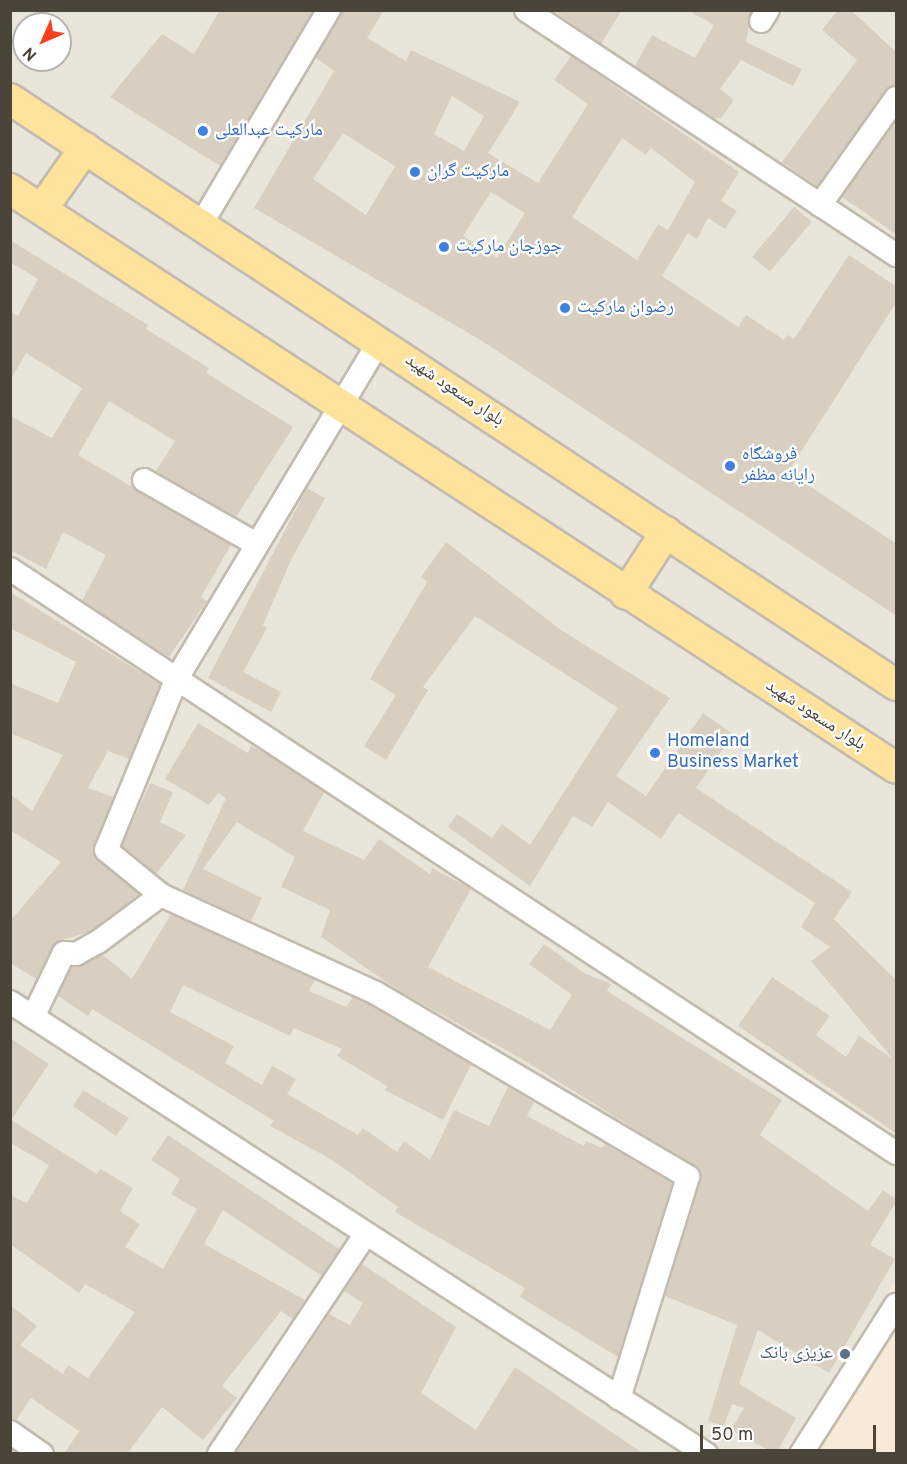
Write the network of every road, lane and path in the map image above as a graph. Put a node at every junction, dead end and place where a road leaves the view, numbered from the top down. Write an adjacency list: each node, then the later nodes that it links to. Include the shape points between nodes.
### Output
1 (329, 10): 9 (street)
2 (526, 10): 7 (street)
3 (897, 98): 7 (street)
4 (10, 99): 5 (main road, بلوار مسعود شهید)
5 (84, 148): 8 (main road); 9 (main road, بلوار مسعود شهید)
6 (10, 189): 8 (main road, بلوار مسعود شهید)
7 (820, 205): 10 (street)
8 (42, 209): 12 (main road, بلوار مسعود شهید)
9 (200, 226): 11 (main road, بلوار مسعود شهید)
10 (897, 255)
11 (379, 342): 12 (street); 14 (main road, بلوار مسعود شهید)
12 (339, 402): 15 (street); 17 (main road, بلوار مسعود شهید)
13 (144, 480): 15 (street)
14 (666, 532): 17 (main road); 19 (main road, بلوار مسعود شهید)
15 (256, 544): 18 (street)
16 (10, 569): 18 (street)
17 (626, 594): 20 (main road, بلوار مسعود شهید)
18 (177, 678): 21 (street, via 106,850); 24 (street)
19 (897, 685)
20 (897, 768)
21 (161, 895): 23 (street, via 98,942 76,954 64,953); 27 (street, via 376,993 688,1177)
22 (10, 1002): 23 (street)
23 (33, 1017): 25 (street)
24 (897, 1153)
25 (364, 1234): 27 (street); 30 (street)
26 (897, 1305): 32 (street)
27 (619, 1398): 31 (street)
28 (10, 1432): 29 (street)
29 (42, 1454)
30 (219, 1454)
31 (706, 1454)
32 (801, 1454)

